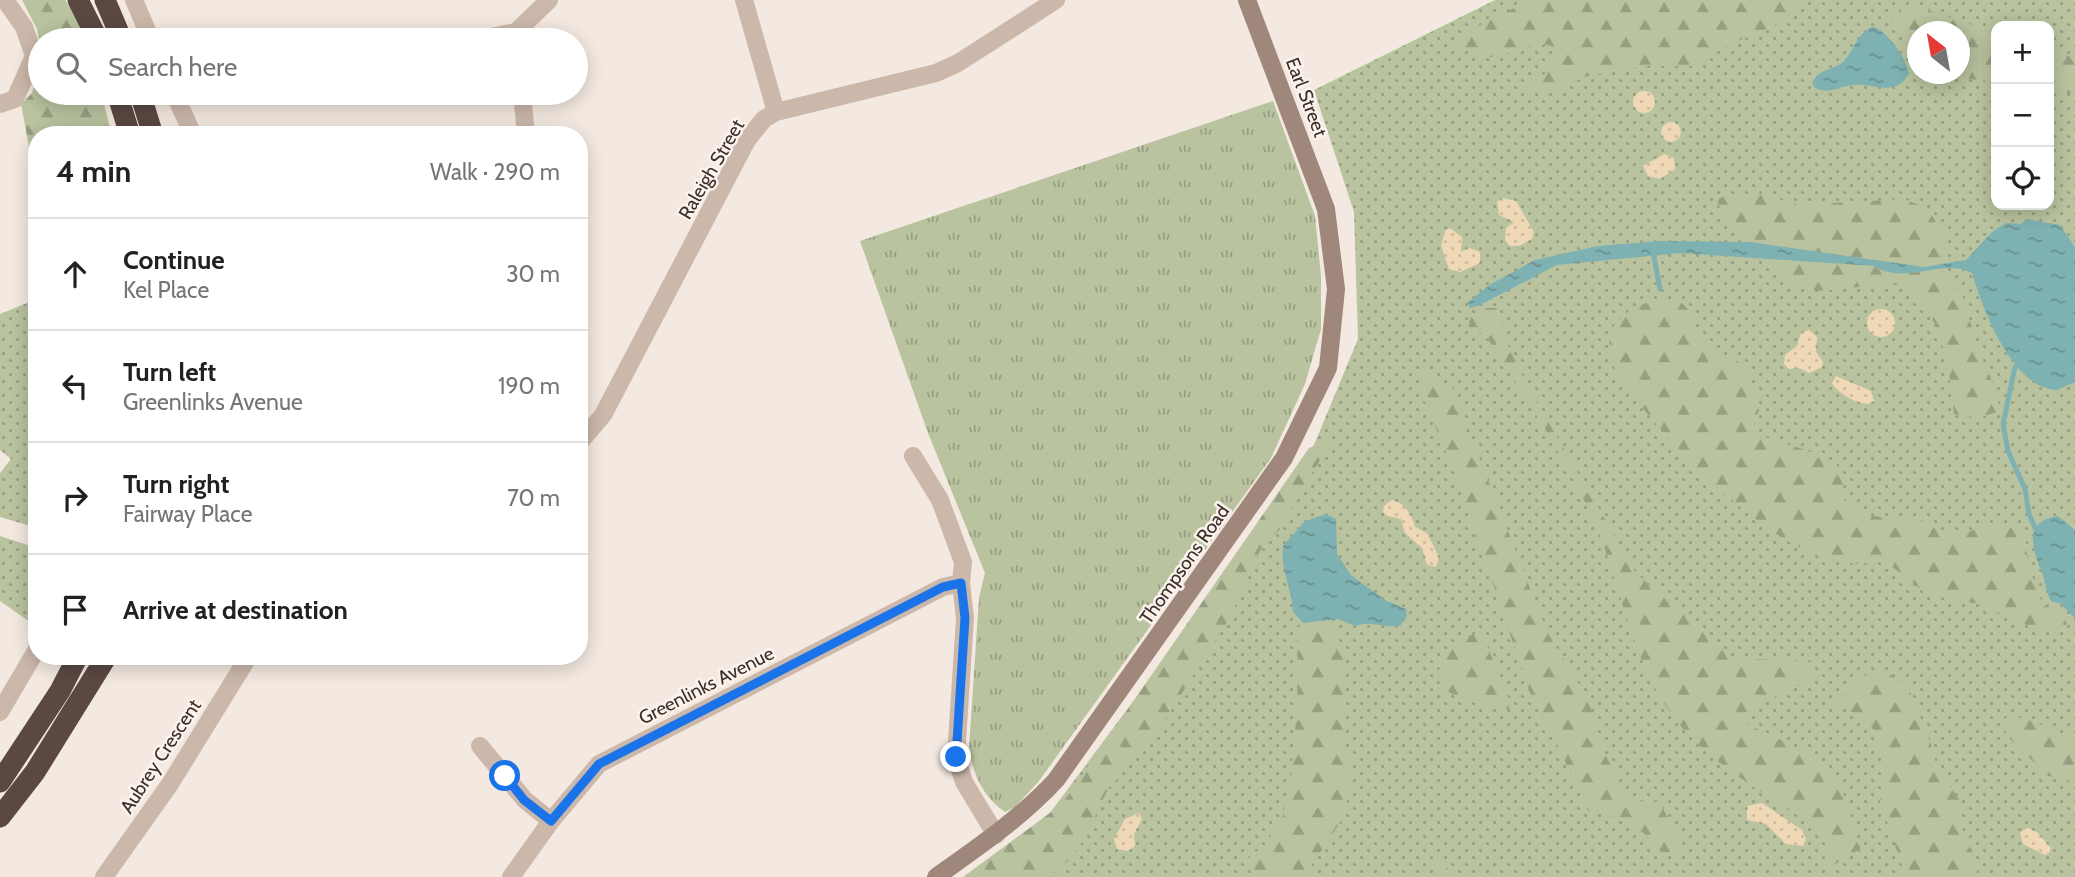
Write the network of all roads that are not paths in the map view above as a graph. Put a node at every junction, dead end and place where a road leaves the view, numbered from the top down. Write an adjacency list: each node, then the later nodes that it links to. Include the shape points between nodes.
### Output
1 (5, 0): 13 (street)
2 (78, 0): 9 (highway)
3 (105, 0): 10 (highway)
4 (134, 0): 11 (street)
5 (549, 0): 12 (street)
6 (744, 0): 20 (street)
7 (1056, 0): 20 (street, via 936,73)
8 (1247, 0): 25 (street, Earl Street)
9 (92, 28)
10 (117, 28)
11 (146, 28)
12 (523, 28)
13 (28, 39)
14 (28, 70): 15 (street, via 15,99)
15 (0, 104)
16 (121, 105): 21 (highway)
17 (144, 105): 22 (highway)
18 (179, 105): 23 (street)
19 (523, 105): 24 (street)
20 (776, 111): 26 (street, Raleigh Street, via 747,140 603,415)
21 (127, 126)
22 (150, 126)
23 (189, 126)
24 (525, 126)
25 (1326, 209): 38 (street, Thompsons Road, via 1336,289 1328,368 1311,408 1284,458 1056,780)
26 (588, 432)
27 (913, 456): 28 (street, via 945,512 963,562)
28 (961, 583): 37 (street, Greenlinks Avenue, via 943,587 599,764); 38 (street, via 965,618 956,757 964,782)
29 (28, 664): 33 (street)
30 (73, 665): 35 (highway)
31 (101, 665): 36 (highway, via 35,772)
32 (243, 665): 39 (street, Aubrey Crescent, via 170,784)
33 (0, 712)
34 (480, 746): 37 (street, via 524,800)
35 (0, 782)
36 (0, 817)
37 (551, 821): 40 (street, Greenlinks Avenue)
38 (996, 835): 41 (street, Thompsons Road)
39 (104, 877)
40 (511, 877)
41 (936, 877)

